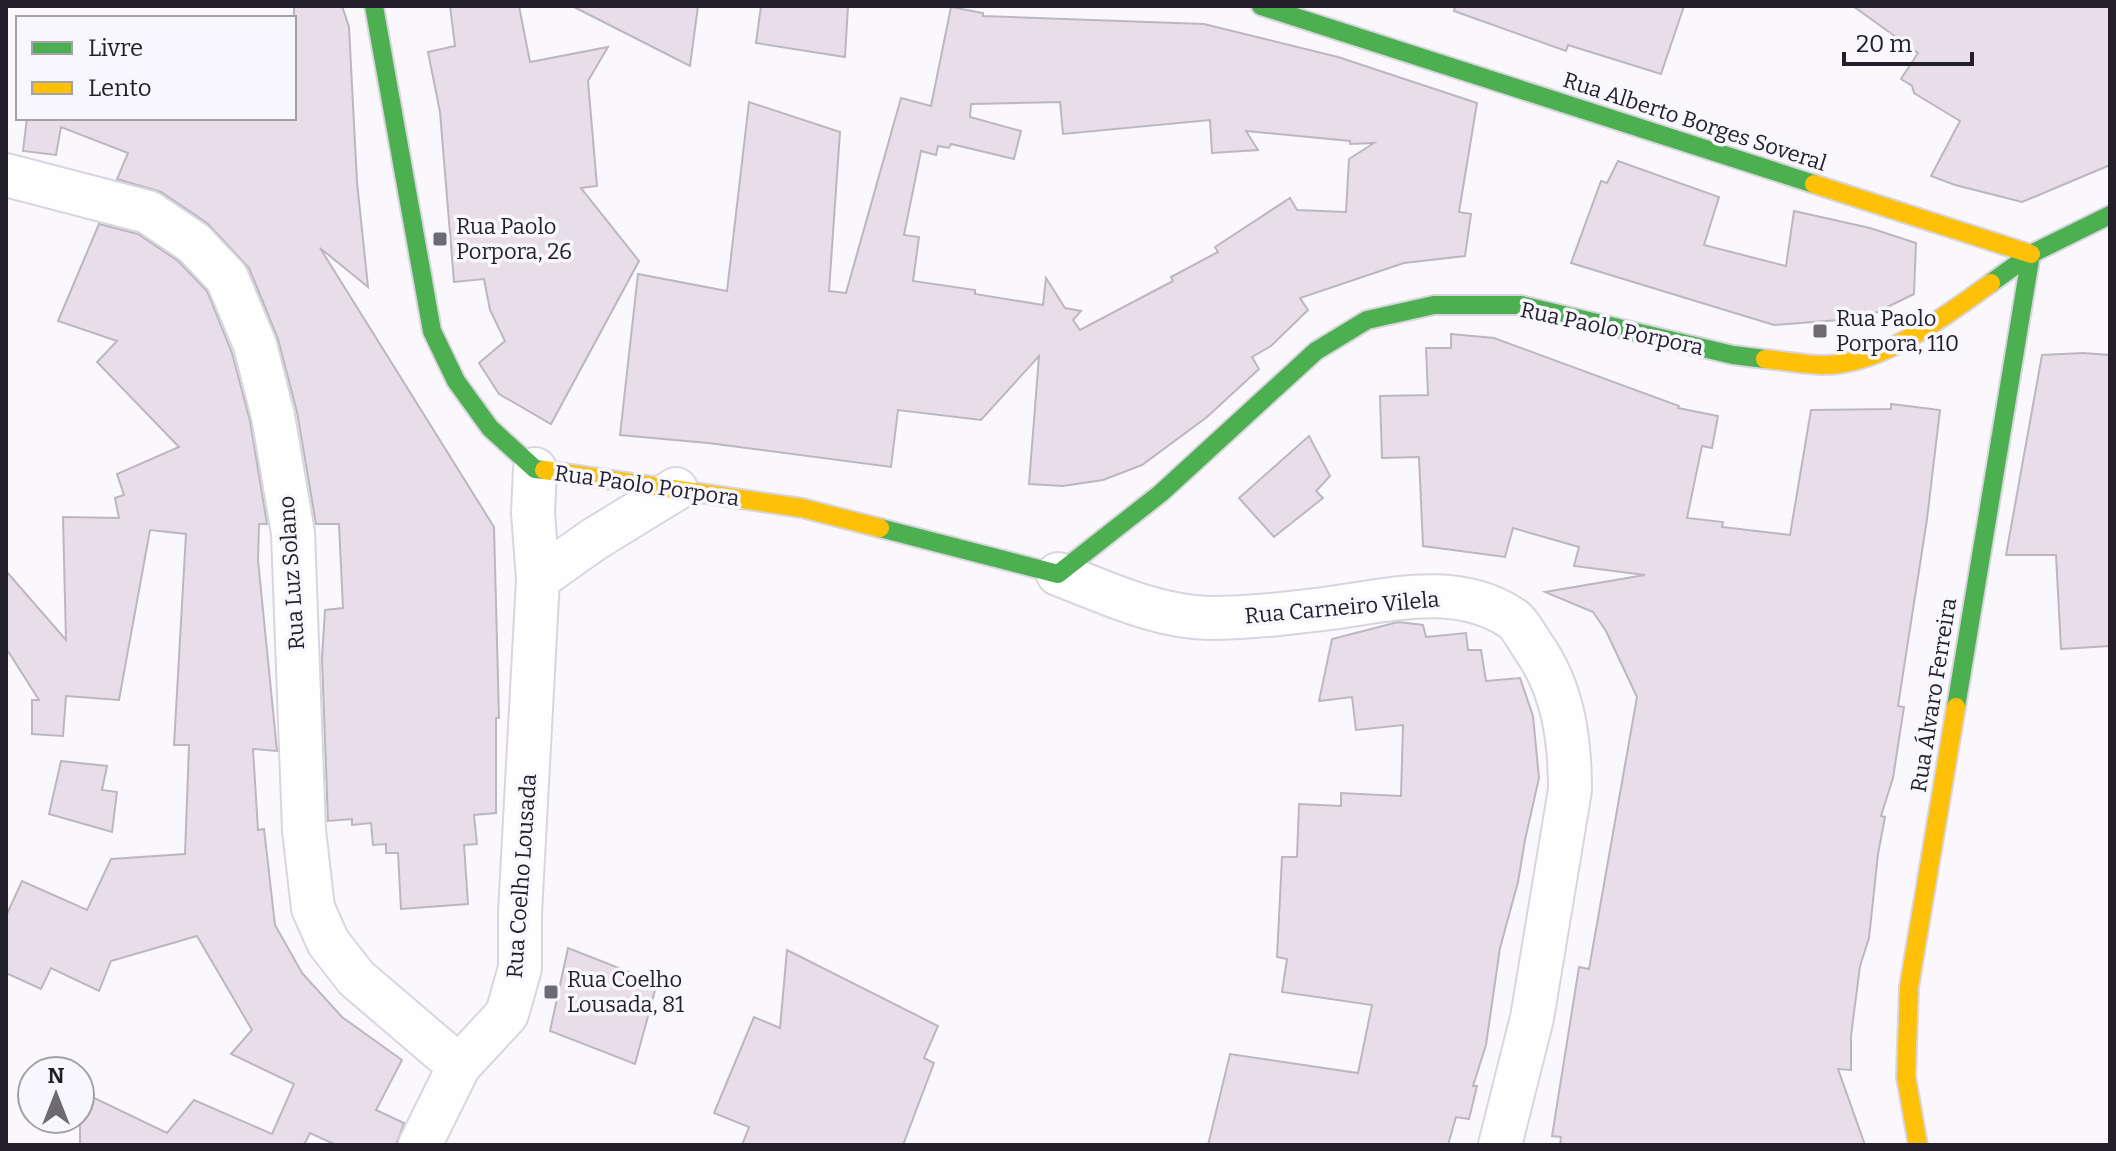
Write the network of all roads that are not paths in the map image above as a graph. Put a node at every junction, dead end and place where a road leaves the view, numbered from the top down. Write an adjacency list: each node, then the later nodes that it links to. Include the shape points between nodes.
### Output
1 (374, 6): 6 (street, Rua Paolo Porpora, via 432,331 456,381 490,428)
2 (1261, 6): 5 (street, Rua Alberto Borges Soveral)
3 (6, 175): 12 (street, Rua Luz Solano, via 148,212 194,243 227,278 266,387 293,533 304,830 313,908 328,942 356,978)
4 (2110, 215): 5 (street)
5 (2031, 254): 8 (street, Rua Paolo Porpora, via 1916,334 1866,358 1823,365 1733,355 1521,305 1434,305 1367,320 1316,351 1161,493); 15 (street, Rua Álvaro Ferreira, via 1909,987 1906,1077)
6 (535, 469): 7 (street, Rua Paolo Porpora); 10 (street, Rua Coelho Lousada)
7 (676, 489): 9 (street, Rua Paolo Porpora, via 802,508); 10 (street)
8 (1099, 541): 9 (street, Rua Paolo Porpora); 11 (street)
9 (1058, 574): 11 (street, Rua Carneiro Vilela)
10 (538, 579): 12 (street, Rua Coelho Lousada, via 520,968 507,1014)
11 (1098, 590): 14 (street, Rua Carneiro Vilela, via 1138,606 1206,618 1267,616 1430,595 1476,601 1512,618 1546,664 1564,713 1570,790 1532,1018)
12 (459, 1066): 13 (street, Rua Coelho Lousada)
13 (420, 1145)
14 (1500, 1145)
15 (1918, 1145)

